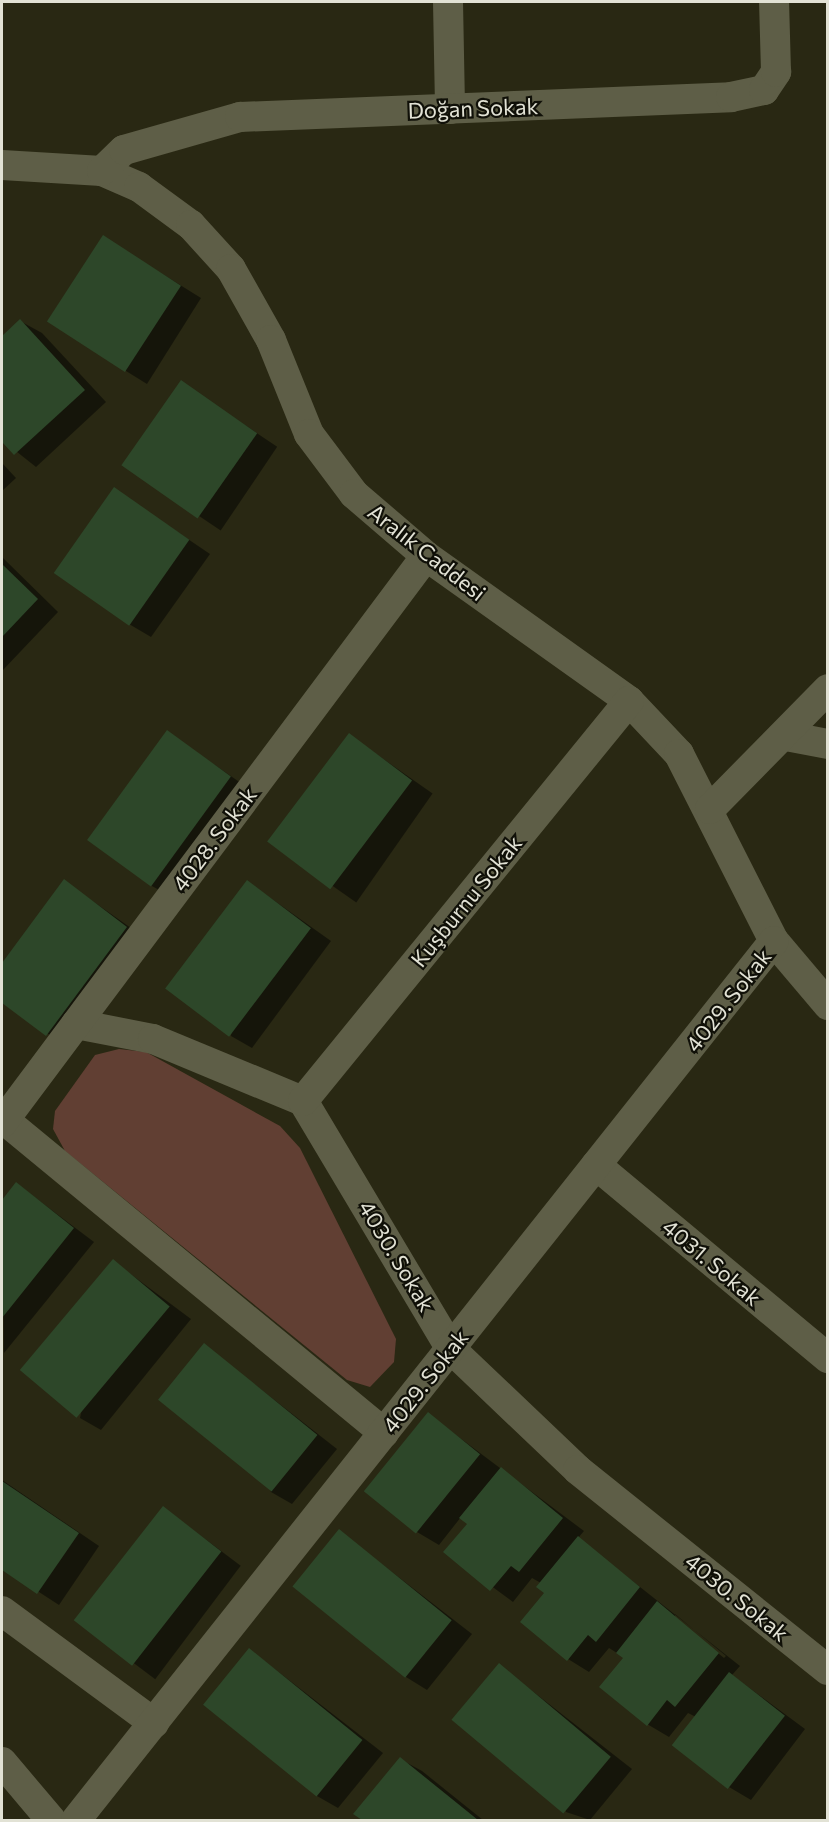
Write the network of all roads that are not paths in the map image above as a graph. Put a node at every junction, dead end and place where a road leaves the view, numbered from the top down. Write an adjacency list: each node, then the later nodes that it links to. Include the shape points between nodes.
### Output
1 (448, 2): 3 (street)
2 (774, 2): 3 (street, Doğan Sokak, via 776,72 764,90 731,97)
3 (450, 109): 5 (street, Doğan Sokak, via 240,117 124,150)
4 (2, 165): 5 (street, Aralık Caddesi)
5 (102, 171): 6 (street, Aralık Caddesi, via 139,188 191,225 231,269 271,340 309,434 354,494)
6 (426, 556): 8 (street, Aralık Caddesi); 14 (street, 4028. Sokak)
7 (828, 689): 9 (street)
8 (630, 701): 11 (street, Aralık Caddesi, via 679,754); 15 (street, Kuşburnu Sokak)
9 (786, 736): 10 (street); 11 (street)
10 (828, 744)
11 (710, 809): 12 (street, Aralık Caddesi)
12 (774, 941): 13 (street, Aralık Caddesi); 17 (street, 4029. Sokak)
13 (828, 1005)
14 (76, 1024): 15 (street, via 153,1040); 16 (street, 4028. Sokak)
15 (303, 1101): 18 (street, 4030. Sokak)
16 (2, 1120): 20 (street)
17 (596, 1165): 18 (street, 4029. Sokak); 19 (street, 4031. Sokak)
18 (451, 1349): 20 (street, 4029. Sokak); 22 (street, 4030. Sokak, via 578,1470)
19 (828, 1358)
20 (384, 1433): 23 (street, 4029. Sokak)
21 (2, 1611): 23 (street)
22 (828, 1670)
23 (154, 1723): 26 (street, 4029. Sokak)
24 (2, 1762): 25 (street)
25 (51, 1821)
26 (76, 1821)

